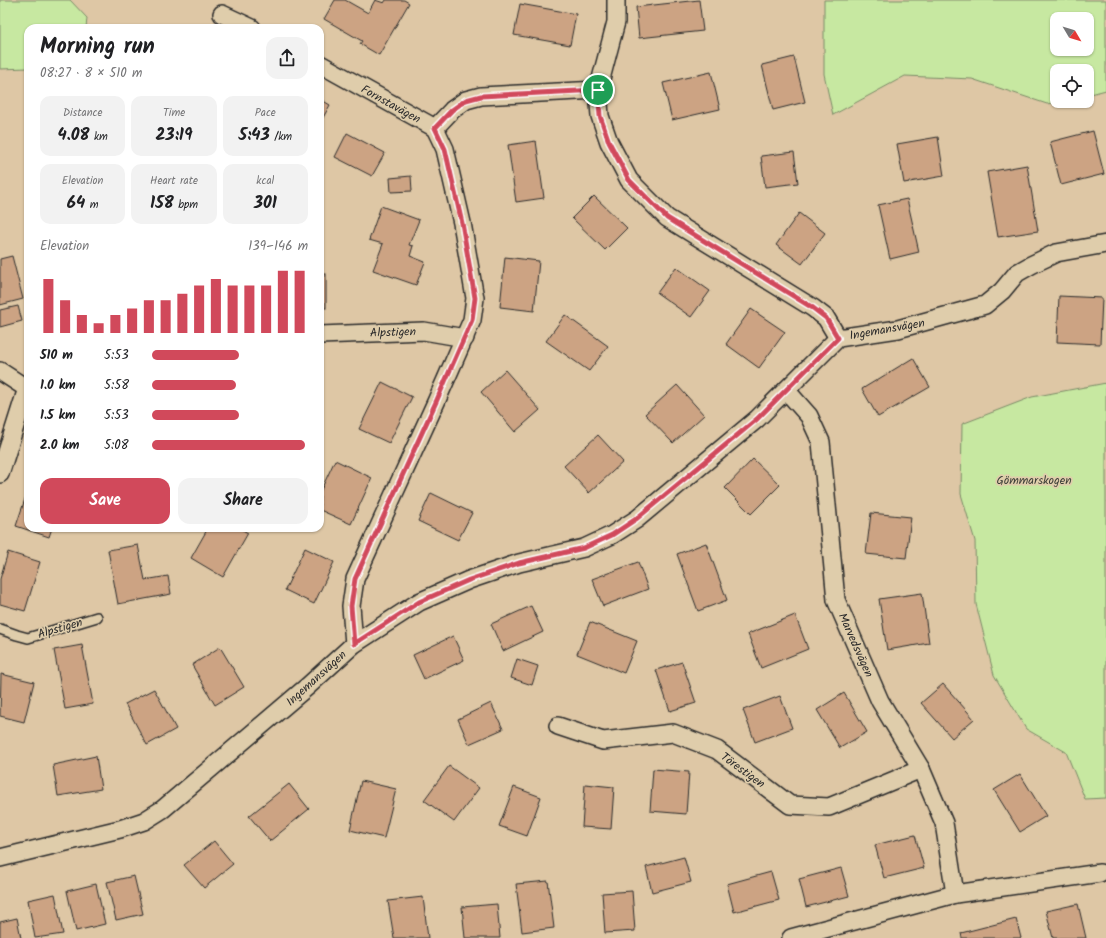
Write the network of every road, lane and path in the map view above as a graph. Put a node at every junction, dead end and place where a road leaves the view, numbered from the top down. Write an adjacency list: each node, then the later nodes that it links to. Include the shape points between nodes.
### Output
1 (616, 0): 5 (street, via 616,22)
2 (222, 14): 3 (street)
3 (243, 24)
4 (324, 66): 6 (street, Fornstavägen)
5 (598, 90): 6 (street, Fornstavägen, via 481,96 466,100); 10 (street, via 600,116 609,142 629,180 667,218 813,308 826,318)
6 (435, 128): 9 (street, via 445,149 462,223 475,298 472,320)
7 (1106, 244): 10 (street, Ingemansvägen, via 1056,253 1031,265 1017,273 1002,291 985,305 898,329)
8 (324, 335): 9 (street, Alpstigen, via 424,331)
9 (465, 338): 18 (street, via 355,579 351,606)
10 (838, 338): 13 (street, Ingemansvägen)
11 (0, 371): 12 (street)
12 (24, 384)
13 (786, 390): 18 (street, Ingemansvägen, via 751,424 636,519 612,535 584,548 519,563 469,580 419,602); 20 (street, Marvedsvägen, via 810,416 822,442 836,600 880,701)
14 (24, 396): 15 (street)
15 (0, 474)
16 (97, 617): 17 (lane, Alpstigen, via 28,638)
17 (0, 629)
18 (354, 644): 21 (street, Ingemansvägen, via 163,810 144,821 120,829)
19 (558, 726): 20 (street, Törestigen, via 603,741 673,734 717,750 790,805 829,807)
20 (922, 769): 23 (street, Marvedsvägen, via 944,823)
21 (0, 858)
22 (1100, 873): 23 (street)
23 (955, 894): 24 (street)
24 (792, 938)

